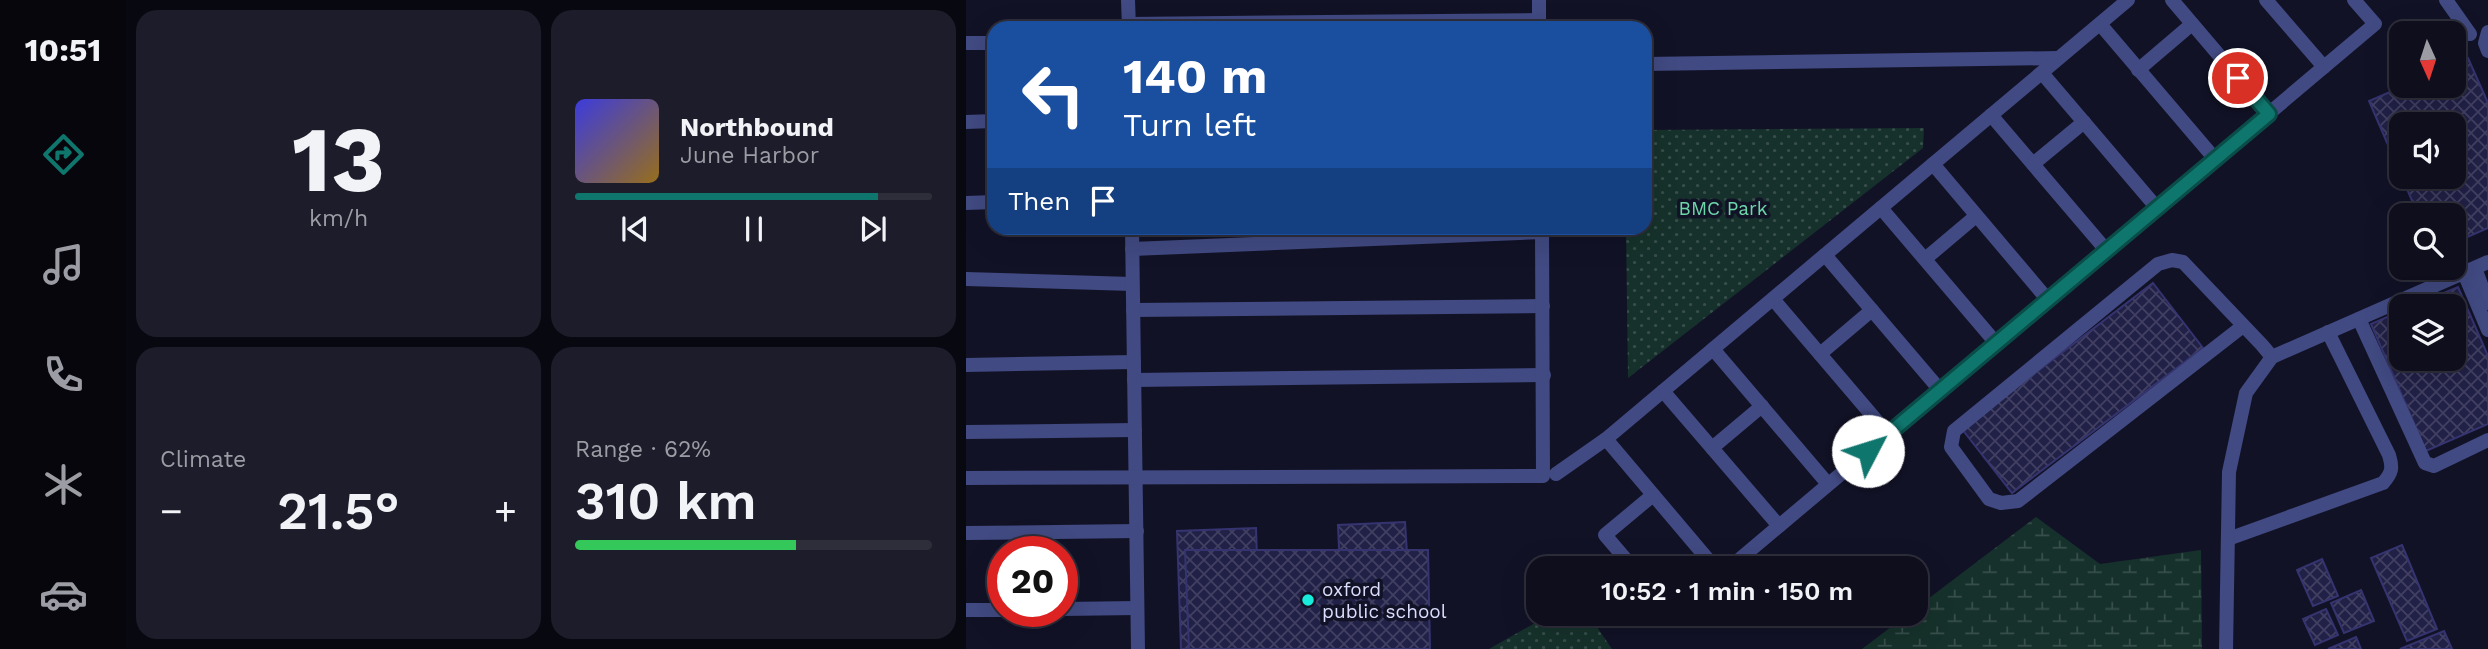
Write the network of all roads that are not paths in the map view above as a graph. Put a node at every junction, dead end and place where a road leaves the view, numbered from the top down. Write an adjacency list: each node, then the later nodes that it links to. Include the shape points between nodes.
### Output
1 (1128, 0): 8 (street)
2 (1539, 0): 9 (street)
3 (2128, 0): 10 (street)
4 (2172, 0): 11 (street)
5 (2266, 0): 19 (street)
6 (2354, 0): 19 (street, via 2375,24)
7 (2446, 0): 13 (street)
8 (1129, 21)
9 (1539, 21)
10 (2100, 24): 17 (street); 20 (street)
11 (2192, 24): 20 (street); 22 (street)
12 (2488, 32): 16 (street)
13 (2470, 33)
14 (966, 43): 15 (street)
15 (987, 43)
16 (2488, 51)
17 (2058, 58): 18 (street); 21 (street)
18 (1652, 64)
19 (2324, 67): 22 (street)
20 (2138, 70): 27 (street)
21 (2042, 73): 23 (street); 26 (street)
22 (2269, 114): 27 (street)
23 (1991, 115): 28 (street); 29 (street)
24 (987, 121): 25 (street)
25 (966, 122)
26 (2084, 122): 29 (street); 33 (street)
27 (2215, 159): 33 (street)
28 (1933, 164): 32 (street); 34 (street)
29 (2033, 164): 39 (street)
30 (987, 202): 31 (street)
31 (966, 203)
32 (1881, 208): 40 (street); 41 (street)
33 (2157, 208): 39 (street)
34 (1976, 216): 41 (street); 46 (street)
35 (1132, 235): 38 (street)
36 (1440, 235): 38 (street)
37 (1542, 235): 48 (street)
38 (1132, 250): 44 (street)
39 (2106, 250): 46 (street)
40 (1825, 255): 45 (street); 50 (street)
41 (1925, 259): 55 (street)
42 (2476, 267): 47 (street); 51 (street); 53 (street)
43 (966, 279): 44 (street)
44 (1132, 284): 49 (street)
45 (1773, 299): 56 (street); 57 (street)
46 (2048, 300): 55 (street)
47 (2488, 303)
48 (1543, 306): 49 (street); 61 (street)
49 (1133, 310): 59 (street)
50 (1872, 310): 57 (street); 63 (street)
51 (2359, 319): 54 (street); 70 (street, via 2425,463 2434,466)
52 (2243, 326): 52 (street, via 2183,262 2158,264 1954,431 1951,447 1989,499 2018,501); 58 (street)
53 (2488, 330)
54 (2328, 332): 58 (street); 80 (street, via 2389,455 2390,475 2383,484)
55 (1996, 343): 63 (street)
56 (1713, 349): 64 (street); 65 (street)
57 (1821, 354): 68 (street)
58 (2272, 357): 80 (street, via 2246,393 2229,472)
59 (1134, 362): 60 (street); 62 (street)
60 (966, 365)
61 (1544, 375): 62 (street); 73 (street)
62 (1134, 380): 66 (street)
63 (1940, 390): 68 (street)
64 (1663, 391): 69 (street); 71 (street)
65 (1762, 405): 71 (street); 75 (street)
66 (1135, 430): 67 (street); 72 (street)
67 (966, 432)
68 (1888, 434): 75 (street)
69 (1606, 439): 73 (street); 76 (street)
70 (2488, 440)
71 (1712, 448): 77 (street)
72 (1136, 475): 73 (street); 74 (street); 78 (street)
73 (1549, 475)
74 (966, 478)
75 (1828, 484): 77 (street)
76 (1653, 495): 81 (street, via 1605,535); 82 (street)
77 (1779, 526): 83 (street)
78 (1137, 531): 79 (street); 84 (street)
79 (966, 533)
80 (2228, 540): 89 (street)
81 (1623, 556)
82 (1705, 556)
83 (1743, 556)
84 (1138, 608): 85 (street); 88 (street)
85 (1078, 609)
86 (966, 610): 87 (street)
87 (987, 610)
88 (1138, 649)
89 (2226, 649)

